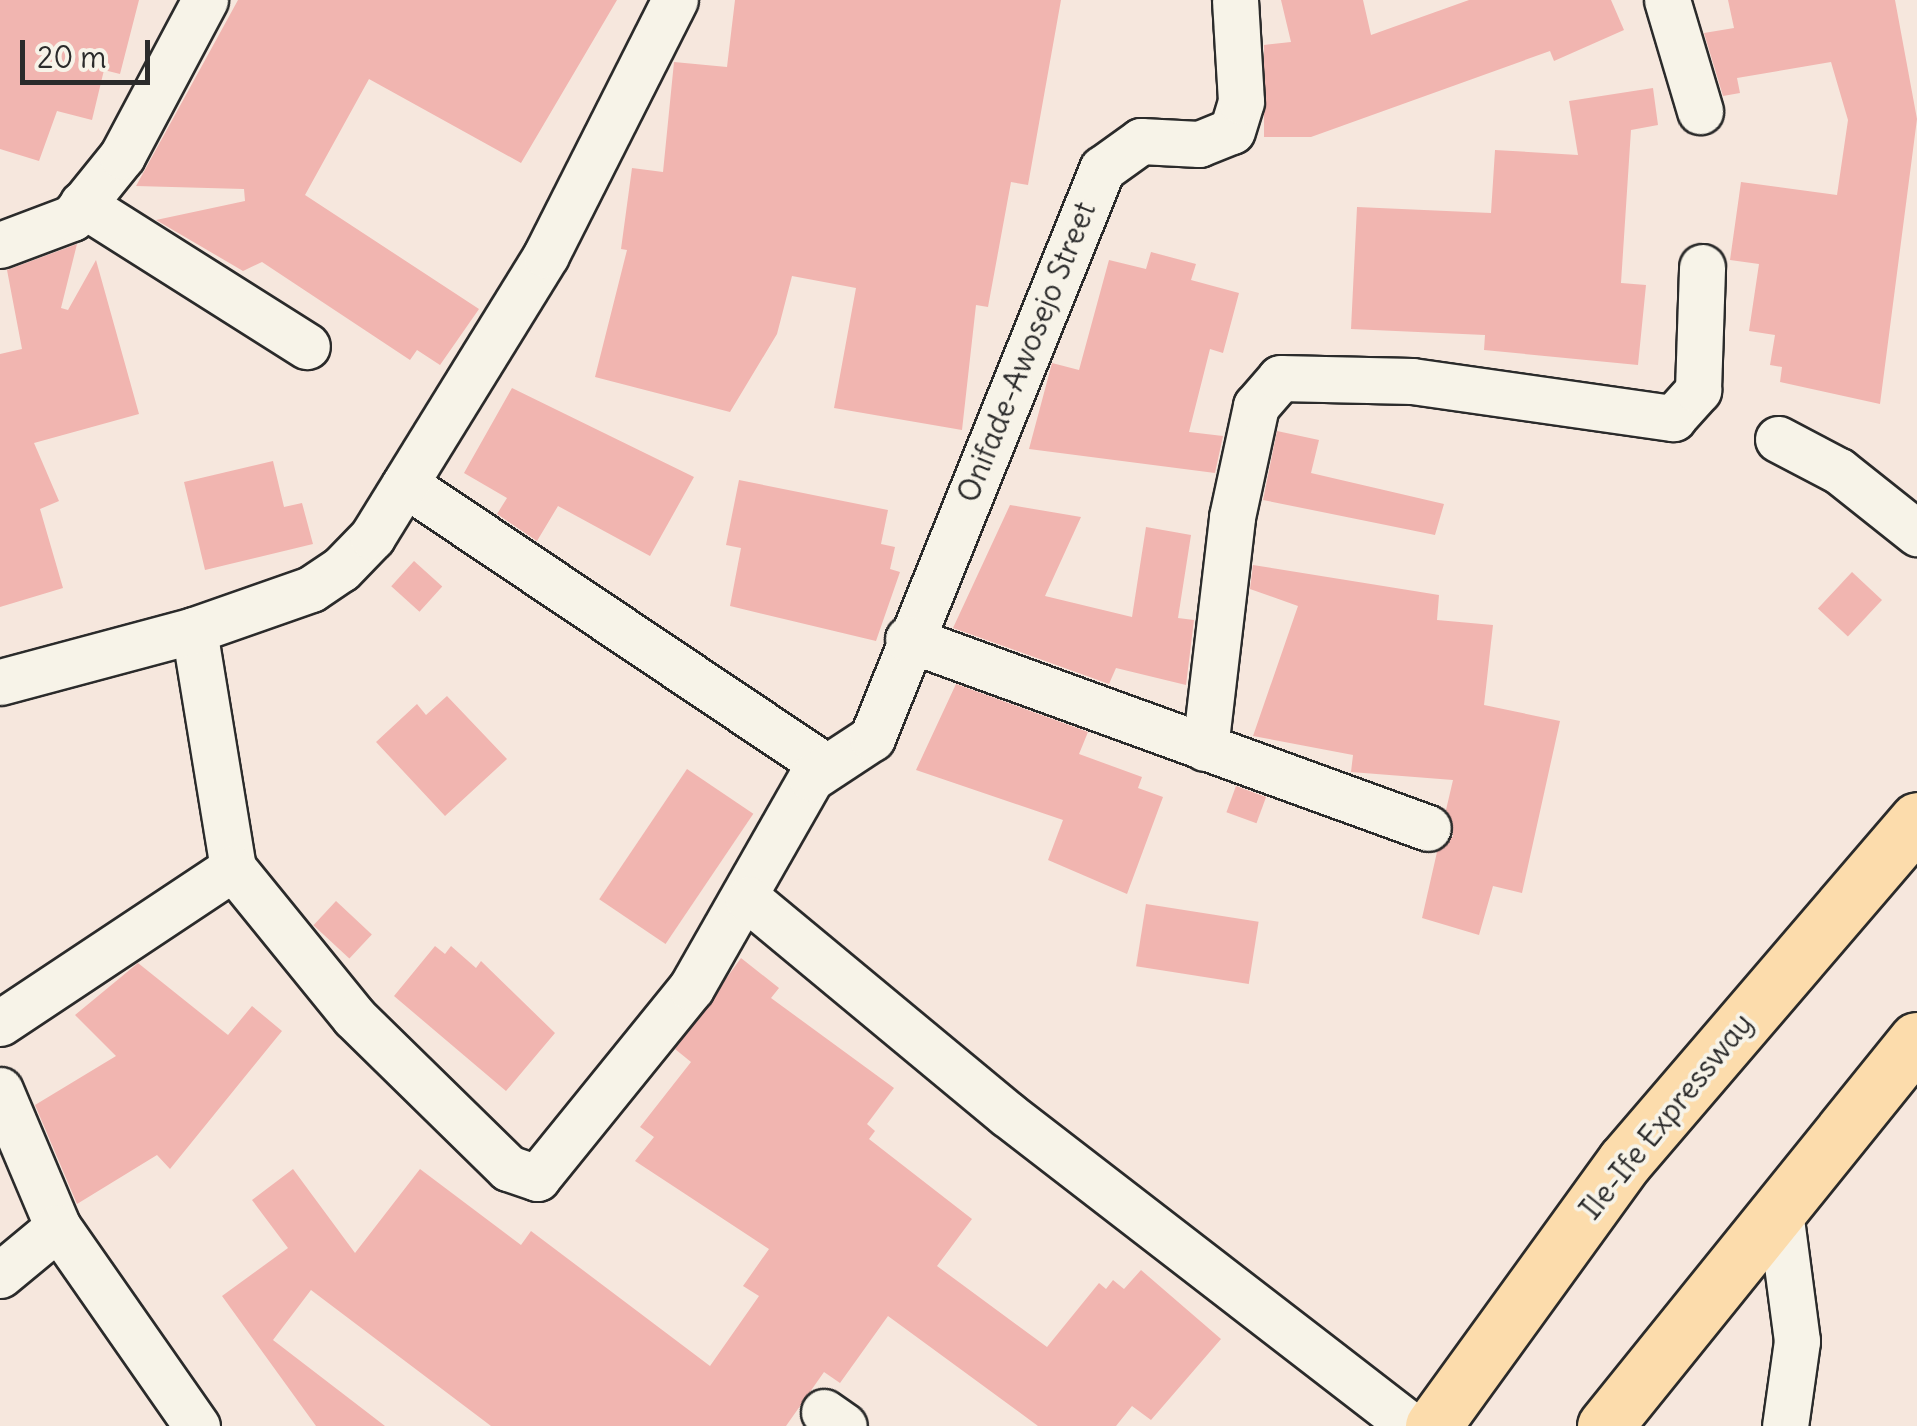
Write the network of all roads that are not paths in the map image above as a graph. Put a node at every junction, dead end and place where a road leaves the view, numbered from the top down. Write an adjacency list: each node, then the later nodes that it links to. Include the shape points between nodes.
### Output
1 (204, 0): 6 (street, via 122,156)
2 (675, 0): 11 (street, via 546,254)
3 (1235, 0): 14 (street, Onifade-Awosejo Street, via 1241,100 1232,130 1199,144 1141,141 1102,169)
4 (1667, 0): 5 (street)
5 (1700, 111)
6 (82, 204): 7 (street, via 72,218); 9 (street)
7 (0, 246)
8 (1702, 266): 16 (street, via 1698,390 1674,418 1412,381 1280,378 1256,406 1236,498)
9 (307, 346)
10 (1778, 439): 12 (street, via 1839,471)
11 (404, 484): 13 (street, via 340,569 312,589); 17 (street)
12 (1917, 533)
13 (194, 630): 15 (street); 20 (street)
14 (908, 640): 16 (street); 17 (street, Onifade-Awosejo Street, via 872,738)
15 (0, 682)
16 (1206, 748): 19 (street)
17 (822, 764): 21 (street)
18 (1917, 820): 30 (highway, Ile-Ife Expressway, via 1626,1162)
19 (1428, 828)
20 (234, 868): 21 (street, via 354,1016 508,1168 536,1178 653,1040); 22 (street)
21 (748, 899): 29 (street, via 1007,1114)
22 (0, 1023)
23 (1917, 1040): 25 (highway)
24 (0, 1090): 26 (street)
25 (1779, 1204): 31 (highway); 32 (street, via 1797,1341)
26 (58, 1227): 27 (street); 28 (street)
27 (0, 1275)
28 (196, 1426)
29 (1411, 1426)
30 (1433, 1426)
31 (1605, 1426)
32 (1785, 1426)

